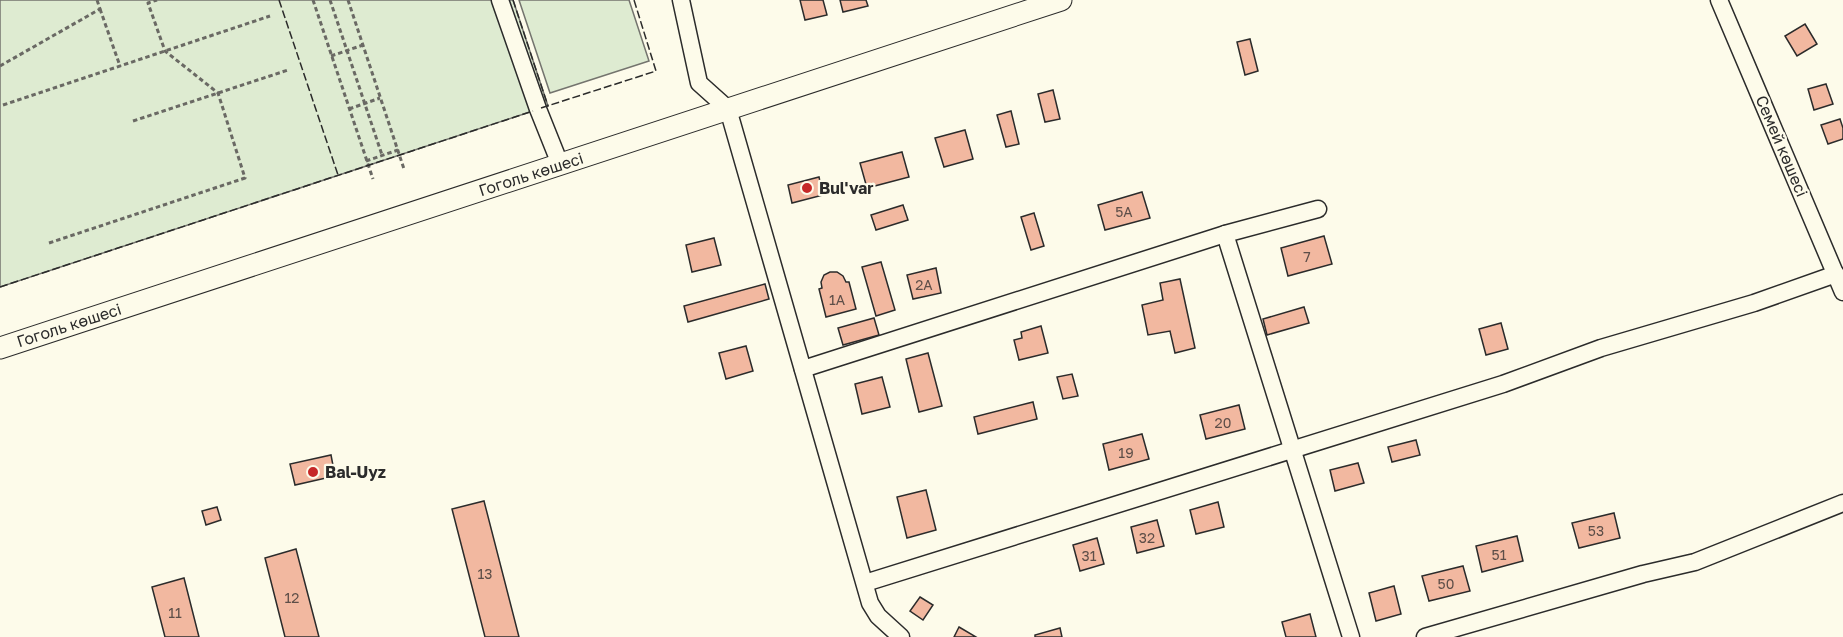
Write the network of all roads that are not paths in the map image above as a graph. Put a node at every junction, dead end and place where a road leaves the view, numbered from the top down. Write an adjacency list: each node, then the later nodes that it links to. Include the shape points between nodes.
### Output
1 (500, 0): 6 (street)
2 (681, 0): 5 (street, via 699,83)
3 (1061, 0): 5 (main road, Гоголь көшесі)
4 (1719, 0): 9 (street, Семей көшесі)
5 (728, 109): 6 (main road, Гоголь көшесі); 12 (street)
6 (560, 164): 11 (main road, Гоголь көшесі)
7 (1318, 209): 8 (street)
8 (1225, 234): 12 (street); 13 (street)
9 (1836, 274): 10 (street, Семей көшесі); 13 (street)
10 (1843, 292)
11 (0, 348)
12 (803, 369): 15 (street)
13 (1291, 450): 15 (street); 17 (street)
14 (1843, 503): 18 (street, via 1695,562)
15 (865, 583): 16 (street, via 878,616)
16 (901, 637)
17 (1351, 637)
18 (1425, 637)

